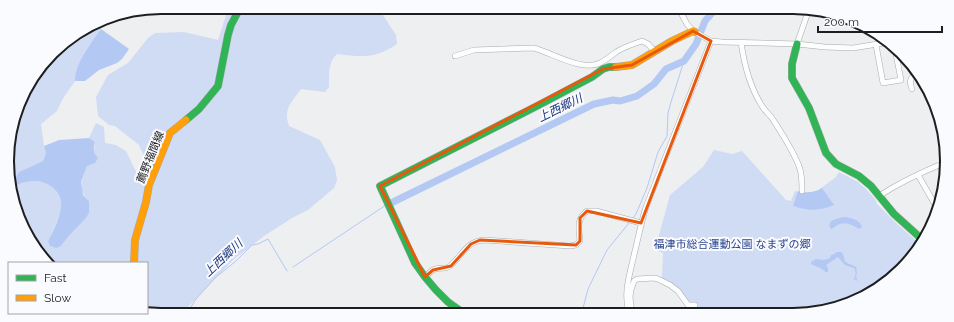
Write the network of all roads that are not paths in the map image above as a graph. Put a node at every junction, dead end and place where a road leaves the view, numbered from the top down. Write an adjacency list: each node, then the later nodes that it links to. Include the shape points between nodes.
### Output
1 (237, 14): 22 (street, 薦野福間線, via 228,35 218,86 199,109 170,133 164,146 149,185 135,240)
2 (682, 14): 4 (street, via 687,24)
3 (807, 14): 7 (street)
4 (697, 33): 5 (street); 10 (street, via 672,41)
5 (711, 41): 6 (street); 20 (street)
6 (741, 42): 7 (street); 17 (street, via 750,81 761,105 771,117 800,168)
7 (798, 44): 9 (street, via 853,48); 18 (street, via 792,64 792,78 809,108 826,153 836,164 859,176)
8 (882, 44): 9 (street)
9 (876, 45): 12 (street, via 883,83 901,80)
10 (655, 52): 11 (street, via 648,44 642,42 618,51 594,65 572,62 534,48 474,50); 23 (street, via 632,65 602,69 539,105 380,186)
11 (455, 56)
12 (896, 56)
13 (913, 76): 14 (street, via 910,80)
14 (912, 89)
15 (940, 164): 16 (street)
16 (918, 175): 18 (street); 19 (street)
17 (802, 191)
18 (879, 196): 21 (street)
19 (934, 203)
20 (641, 223): 23 (street, via 592,210 587,211 580,218 580,241 576,245 480,240 471,244 450,266 433,270); 26 (street, via 628,284)
21 (919, 236)
22 (134, 262)
23 (425, 277): 25 (street)
24 (695, 305): 27 (street, via 688,306 678,291 654,278 634,281)
25 (457, 308)
26 (628, 308)
27 (629, 308)

